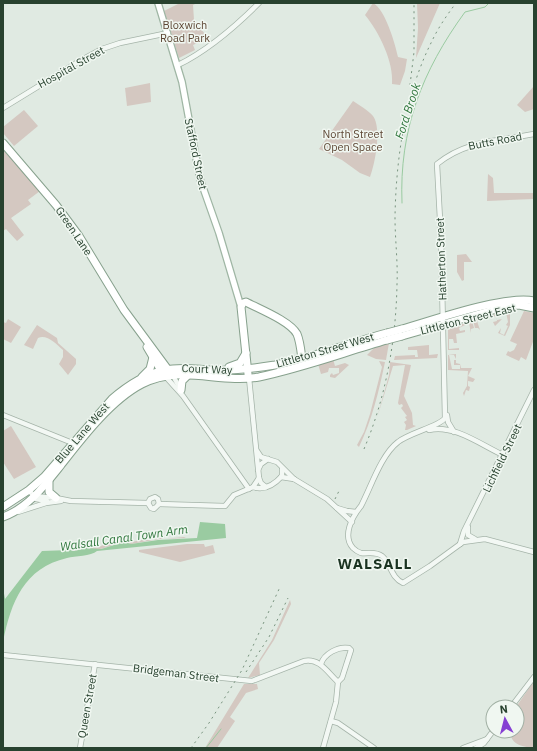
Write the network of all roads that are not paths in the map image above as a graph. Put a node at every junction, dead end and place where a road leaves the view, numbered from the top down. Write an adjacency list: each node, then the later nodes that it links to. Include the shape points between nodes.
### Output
1 (158, 3): 3 (main road, Stafford Street)
2 (259, 3): 4 (street, via 228,32)
3 (168, 33): 4 (main road, Stafford Street); 5 (street, Hospital Street, via 120,42 102,49)
4 (178, 65): 10 (main road, Stafford Street, via 200,179)
5 (3, 108)
6 (534, 134): 8 (street, Butts Road, via 472,145 454,151)
7 (3, 143): 15 (highway, Green Lane, via 56,205)
8 (437, 164): 11 (street, Hatherton Street)
9 (533, 302): 11 (highway, Littleton Street East, via 497,303)
10 (242, 305): 14 (highway); 16 (highway, via 285,323 295,331)
11 (443, 321): 12 (highway, Littleton Street East); 25 (street, Hatherton Street)
12 (402, 332): 13 (highway, Littleton Street West, bridge)
13 (387, 336): 16 (highway, Littleton Street West); 17 (highway, Littleton Street West)
14 (246, 352): 19 (highway, via 244,359 237,365); 21 (highway)
15 (156, 358): 18 (highway); 20 (highway, Green Lane); 22 (highway, via 150,369)
16 (302, 359): 17 (highway); 21 (highway, Littleton Street West)
17 (297, 366): 21 (highway, Littleton Street West, via 284,370 281,368)
18 (192, 370): 19 (highway, Court Way); 20 (highway, Court Way); 21 (highway, via 210,373); 24 (highway, via 182,381)
19 (214, 370): 21 (highway, Court Way)
20 (166, 373): 22 (highway, Blue Lane West); 24 (street, Green Lane); 24 (street, Green Lane); 29 (highway, Blue Lane West, via 142,384 115,403)
21 (248, 373): 30 (street)
22 (138, 381): 29 (highway, Blue Lane West, via 112,399)
23 (534, 390): 31 (street, Lichfield Street)
24 (182, 393): 40 (street, Green Lane)
25 (446, 402): 27 (street, Hatherton Street, via 443,421); 28 (street, Hatherton Street, via 448,422)
26 (3, 415): 29 (street)
27 (415, 432): 28 (street, via 436,429); 48 (street, via 398,442 388,452)
28 (454, 432): 31 (street)
29 (73, 441): 37 (highway, Blue Lane West); 41 (highway, Blue Lane West)
30 (256, 451): 32 (street, via 261,457); 34 (street)
31 (503, 455): 52 (street, Lichfield Street)
32 (268, 459): 33 (street, via 277,462); 34 (street)
33 (282, 469): 35 (street); 38 (street)
34 (258, 470): 36 (street)
35 (281, 477): 38 (street); 39 (street, via 272,486)
36 (259, 478): 39 (street); 40 (street)
37 (50, 479): 41 (highway, Blue Lane West); 42 (highway, via 49,492)
38 (294, 479): 46 (street)
39 (266, 487): 40 (street)
40 (251, 488): 44 (street, via 234,495 226,506)
41 (32, 493): 42 (street); 45 (highway, Blue Lane West); 47 (highway); 49 (highway)
42 (56, 499): 43 (street); 49 (street)
43 (148, 503): 44 (street, via 150,508 154,509); 44 (street, via 153,497 158,499)
44 (159, 504)
45 (3, 507)
46 (337, 508): 48 (street); 51 (street)
47 (3, 511)
48 (356, 512): 51 (street)
49 (12, 513): 50 (highway)
50 (3, 517)
51 (352, 522): 54 (street, via 348,534 349,543 354,549 360,553 371,552 382,556 397,579 403,583)
52 (468, 524): 53 (street, via 468,535); 54 (street, Lichfield Street)
53 (475, 539): 54 (street); 55 (street, via 492,540)
54 (460, 544)
55 (534, 552)
56 (3, 655): 57 (street, Bridgeman Street)
57 (95, 664): 58 (street, Bridgeman Street, via 252,681 304,661 312,660); 64 (street, Queen Street)
58 (321, 664): 60 (street); 60 (street, via 327,655 342,648 349,648 350,657)
59 (534, 676): 61 (street)
60 (338, 682): 62 (street, via 338,694)
61 (518, 699)
62 (331, 720): 65 (street); 66 (street)
63 (486, 739): 67 (street); 68 (street)
64 (80, 748)
65 (323, 748)
66 (374, 748)
67 (463, 748)
68 (476, 748)

